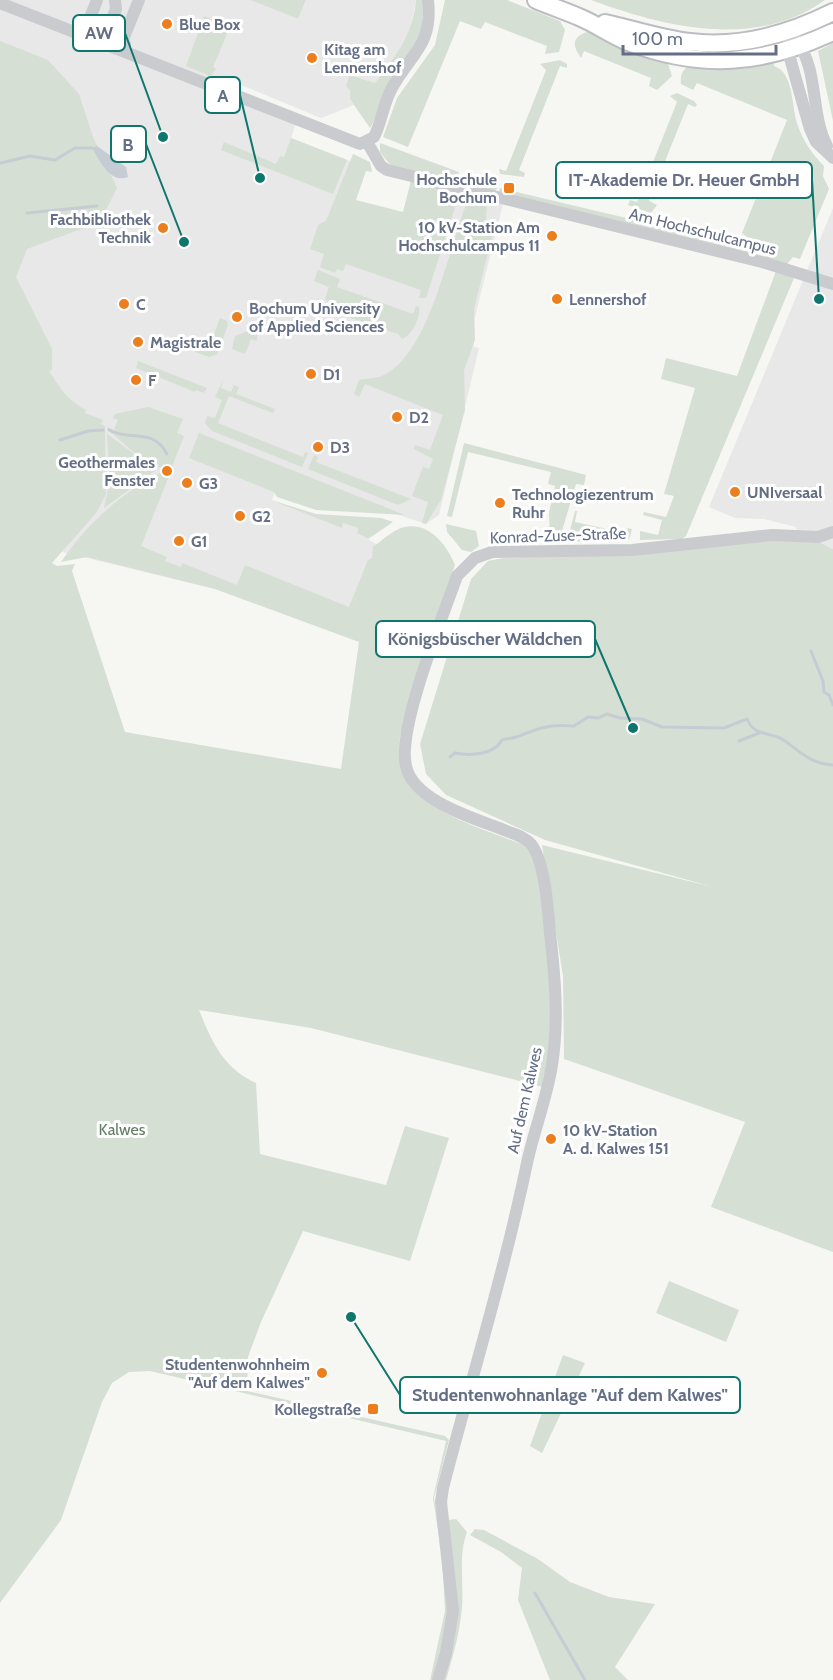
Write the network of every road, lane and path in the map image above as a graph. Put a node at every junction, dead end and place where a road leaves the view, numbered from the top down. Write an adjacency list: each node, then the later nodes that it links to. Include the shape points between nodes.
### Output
1 (97, 0): 11 (street, via 86,28)
2 (115, 0): 11 (street, via 116,9)
3 (139, 0): 11 (street, via 125,40)
4 (428, 0): 13 (street, via 427,36 392,88 375,135)
5 (536, 0): 8 (street)
6 (0, 3): 13 (street, via 346,141)
7 (833, 12): 9 (street)
8 (579, 17): 9 (street, via 692,42 748,41); 12 (street, via 627,41 682,58 737,61)
9 (790, 32): 12 (street)
10 (833, 32): 12 (street)
11 (106, 34)
12 (795, 49): 12 (street, via 810,129 816,142 833,158 817,119 811,79)
13 (367, 142): 14 (street, Am Hochschulcampus, via 387,170 762,261)
14 (833, 284)
15 (833, 532): 16 (street, Konrad-Zuse-Straße, via 818,537 772,535 636,549 492,552)
16 (465, 565): 17 (street, Auf dem Kalwes, via 457,576 406,727 405,765 422,792 450,808 519,836 532,846 540,863 550,931 555,1035 552,1065 517,1216 443,1488 441,1502 453,1611)
17 (438, 1680)

